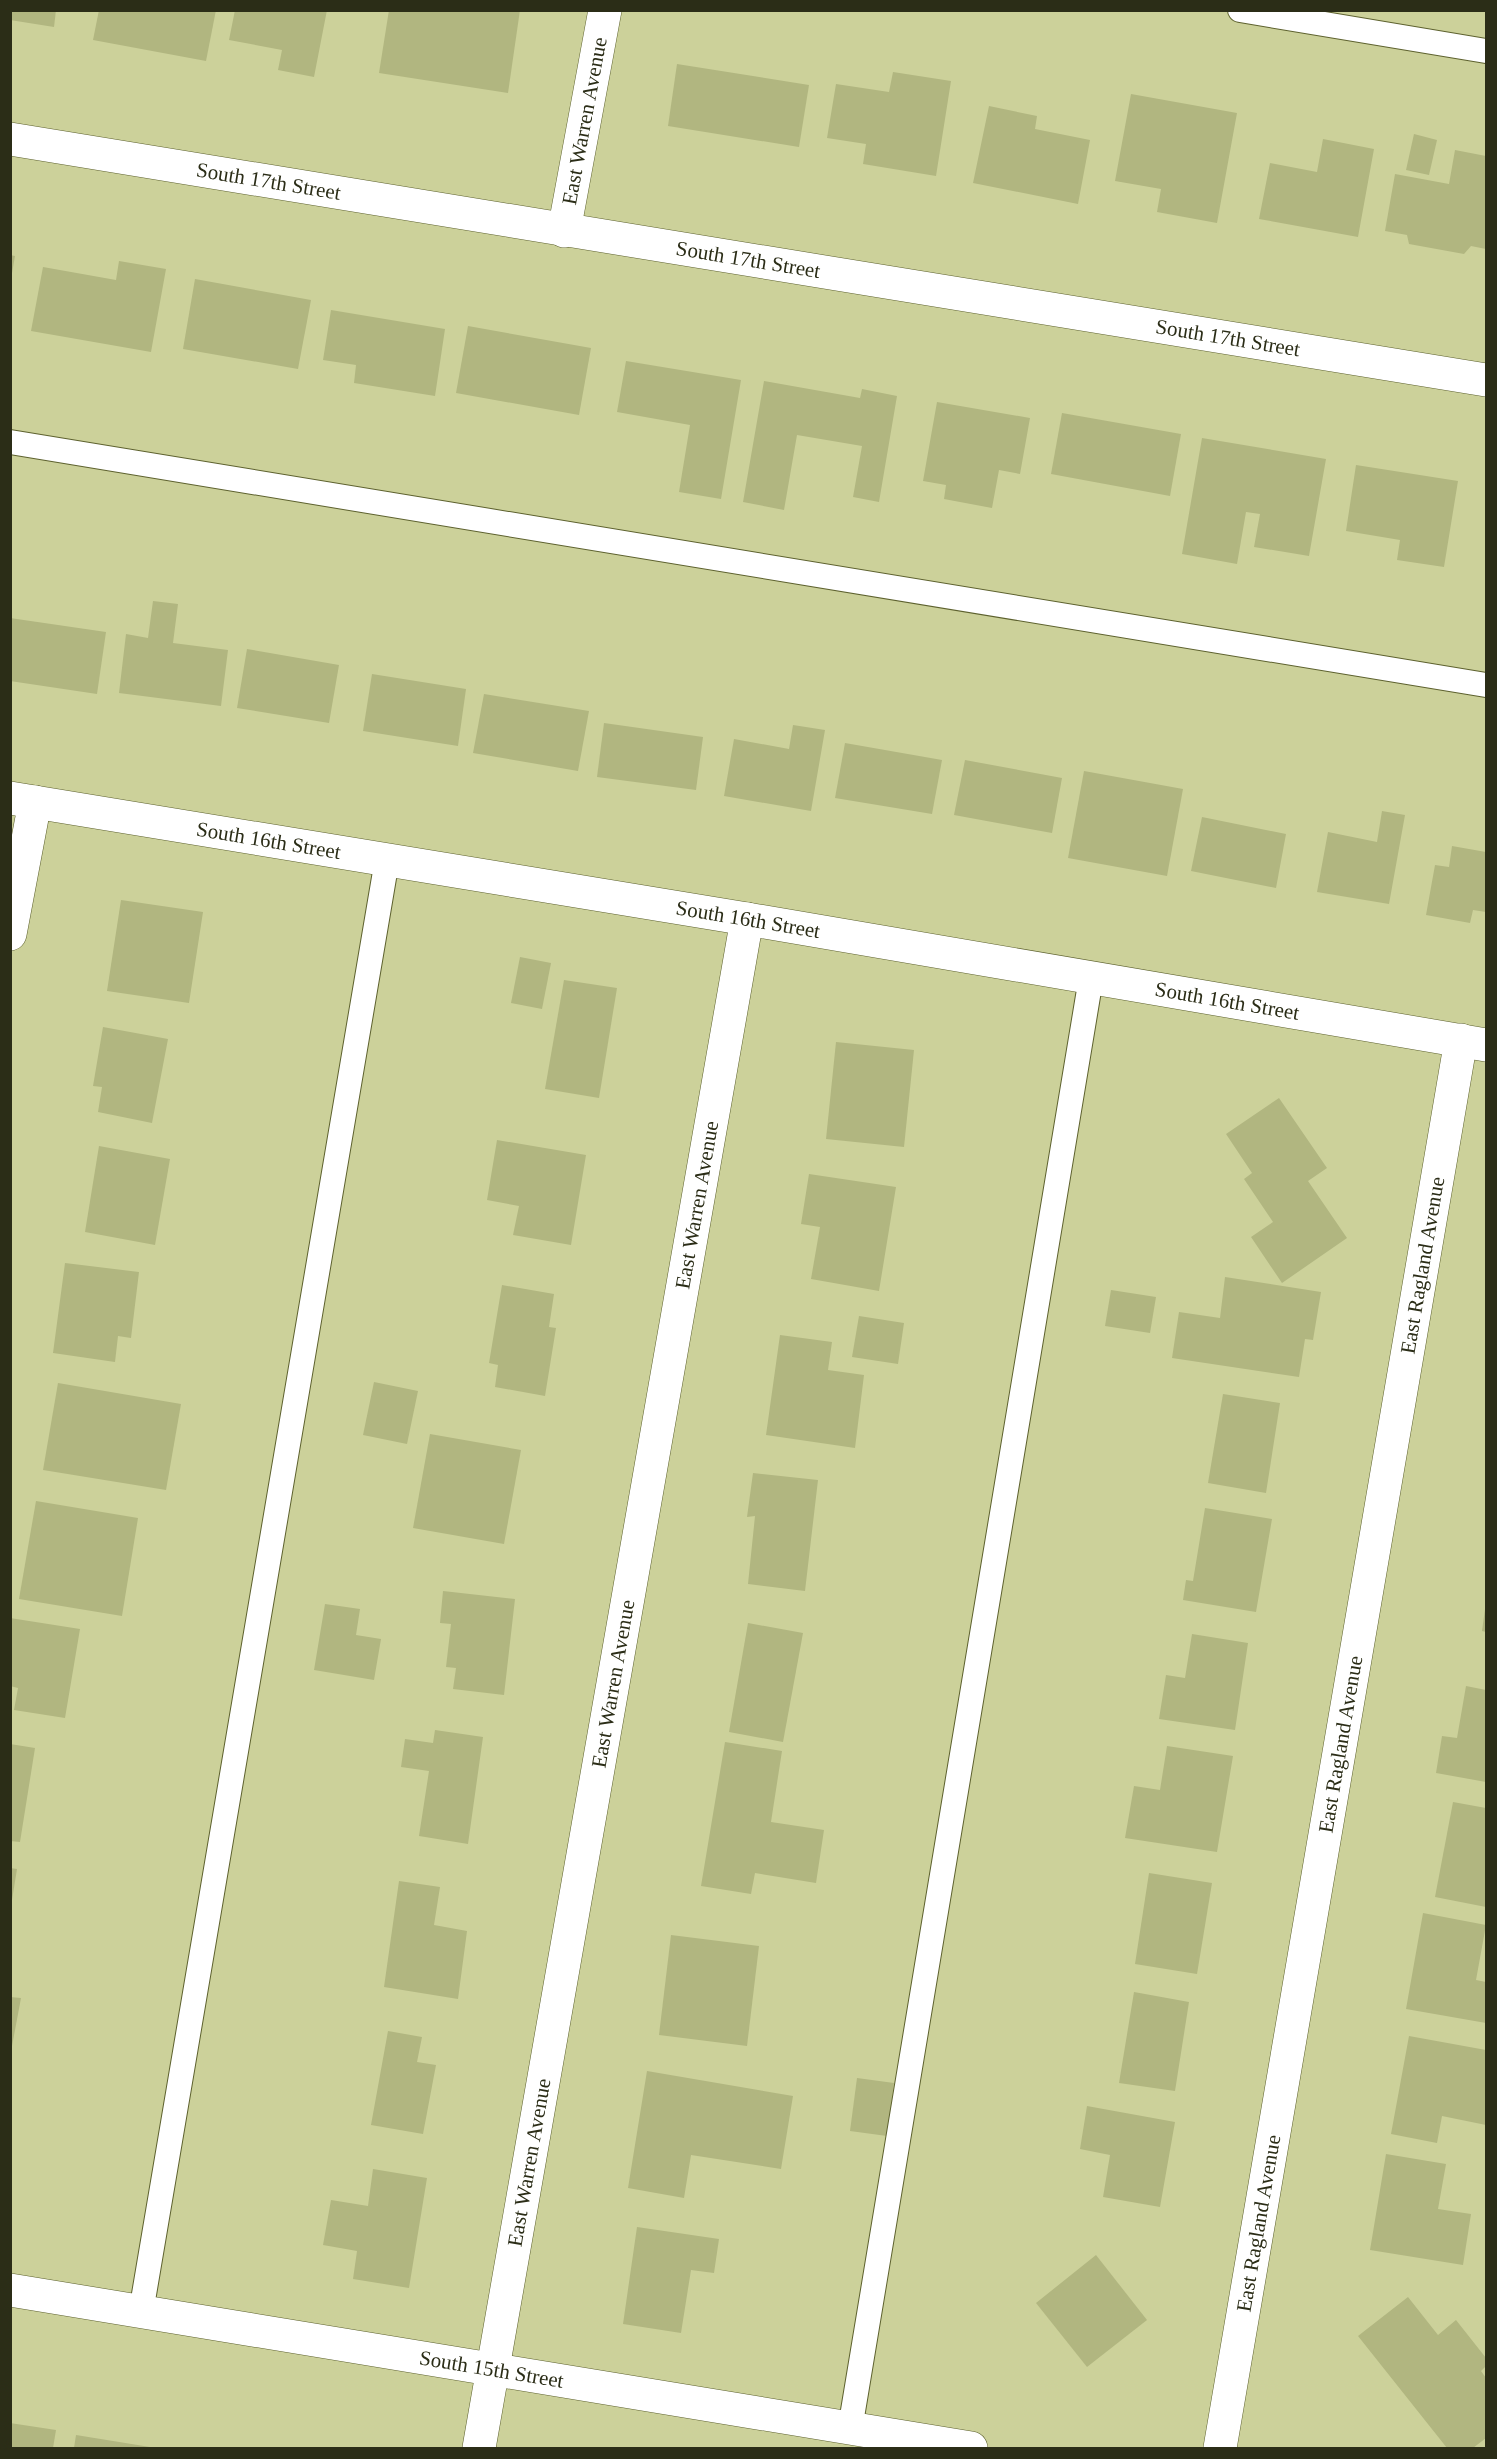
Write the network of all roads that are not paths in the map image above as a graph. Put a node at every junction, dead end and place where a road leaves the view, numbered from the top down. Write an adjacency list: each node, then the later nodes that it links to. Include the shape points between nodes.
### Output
1 (605, 10): 5 (street, East Warren Avenue)
2 (1240, 10): 3 (lane)
3 (1486, 51)
4 (10, 140): 5 (street, South 17th Street)
5 (564, 231): 6 (street, South 17th Street)
6 (1486, 380)
7 (10, 442): 8 (lane)
8 (1486, 685)
9 (23, 800): 10 (street, South 16th Street); 12 (street)
10 (387, 860): 11 (street, South 16th Street); 16 (lane)
11 (747, 919): 13 (street, South 16th Street); 17 (street, East Warren Avenue)
12 (10, 934)
13 (1091, 978): 14 (street, South 16th Street); 18 (lane)
14 (1474, 1042): 21 (street, East Ragland Avenue)
15 (10, 2290): 16 (street, South 15th Street)
16 (141, 2312): 17 (street, South 15th Street)
17 (491, 2369): 18 (street, South 15th Street); 19 (street, East Warren Avenue)
18 (850, 2429): 20 (street, South 15th Street)
19 (479, 2448)
20 (971, 2448)
21 (1220, 2448)

